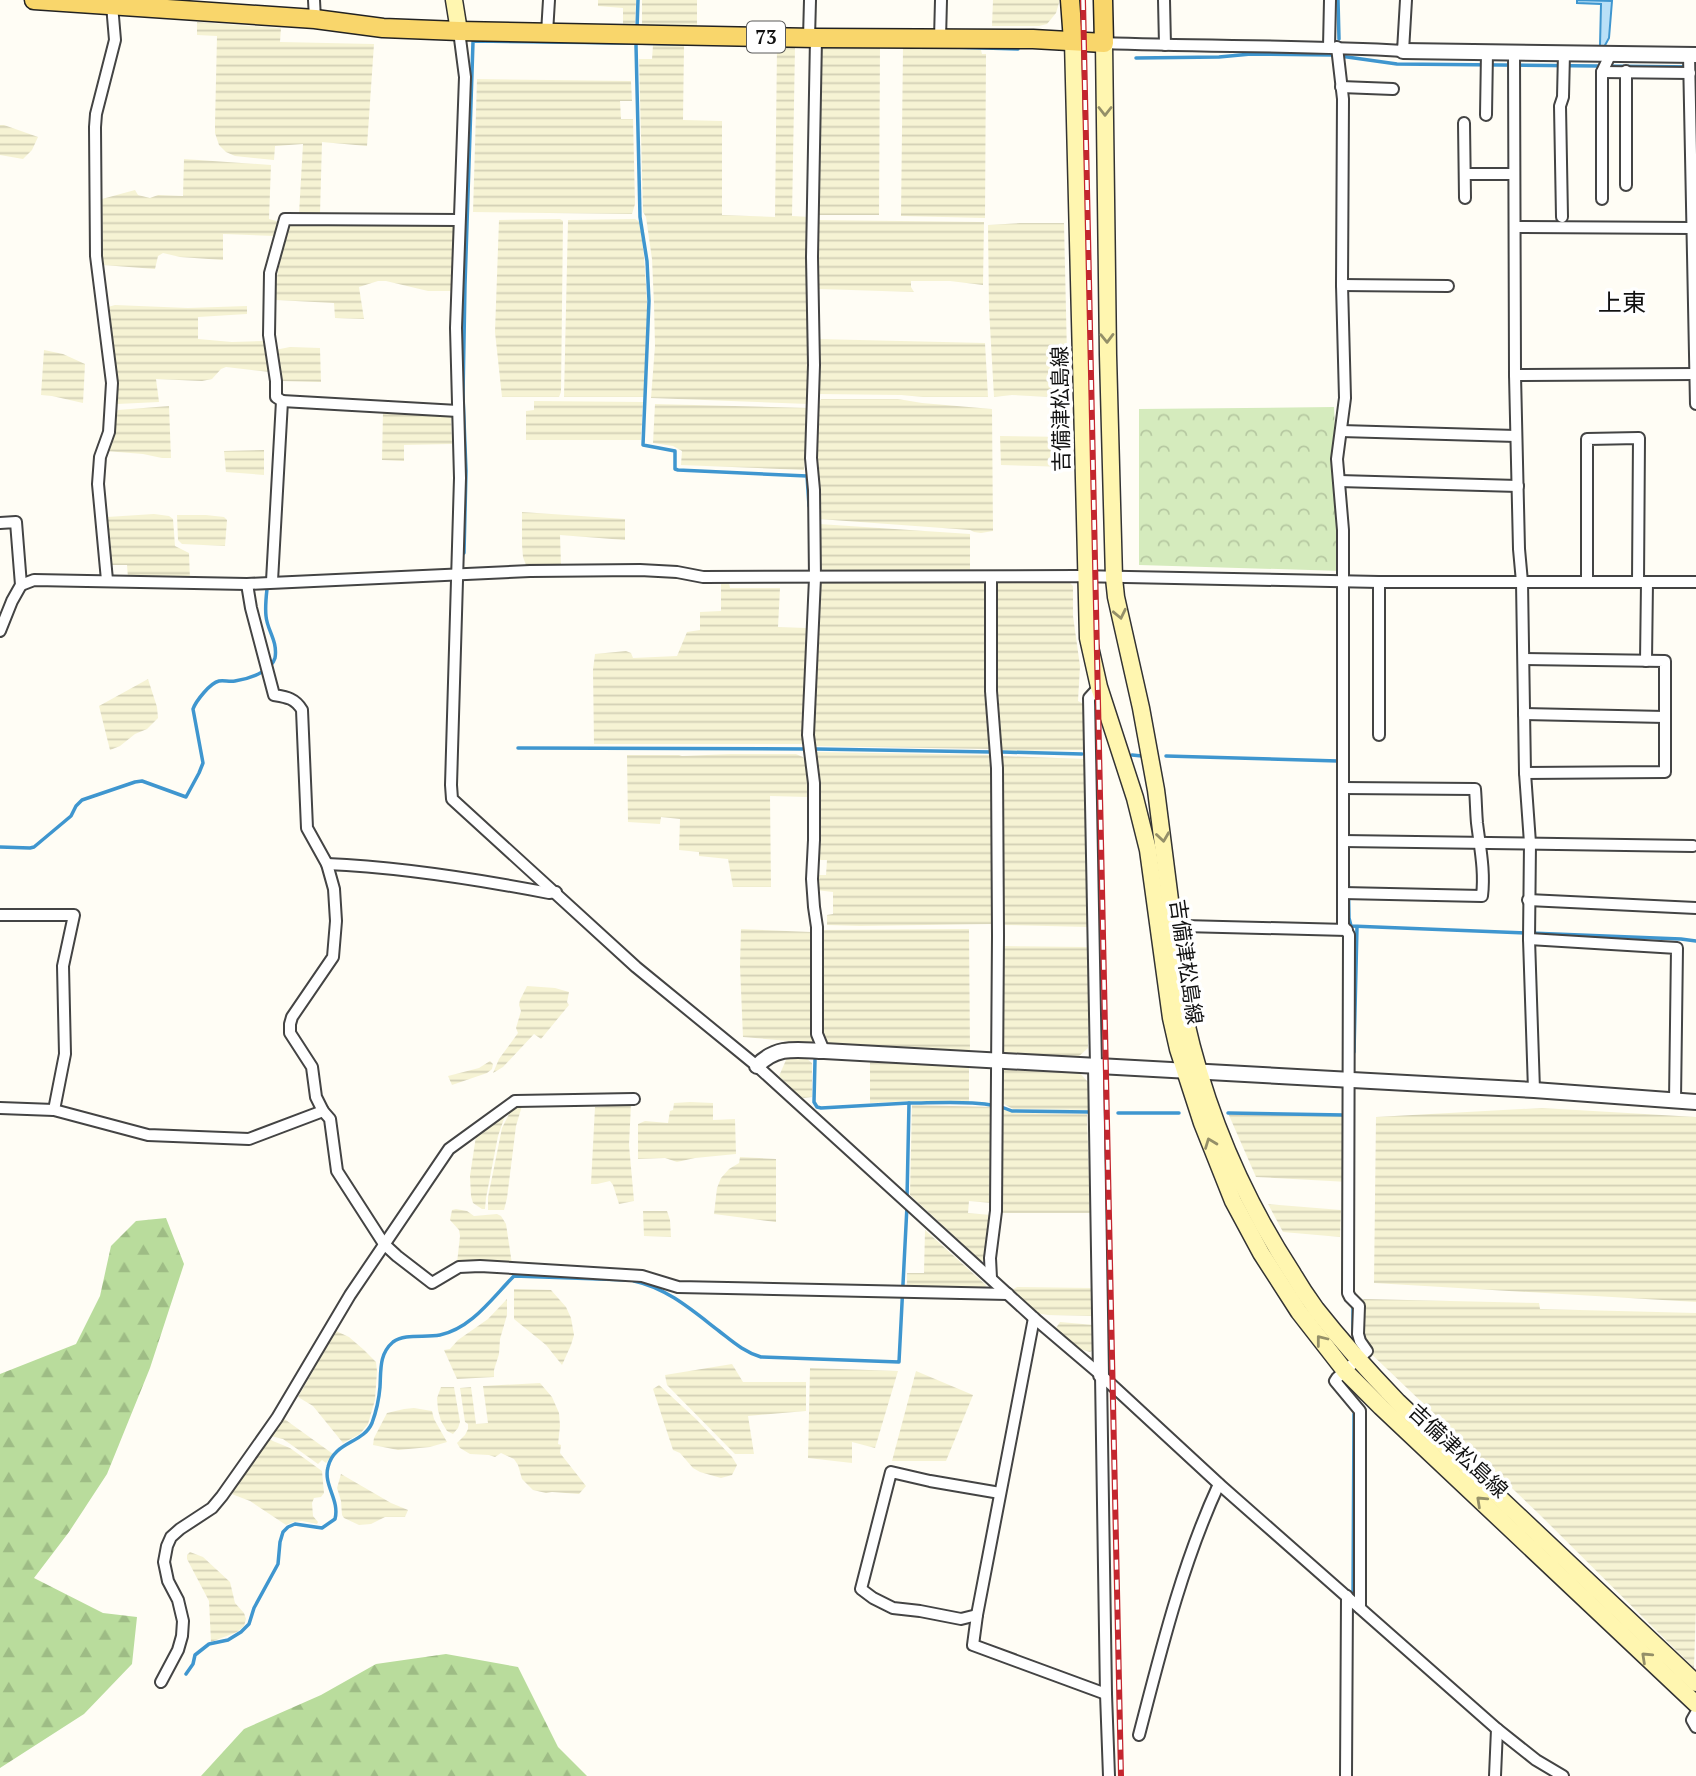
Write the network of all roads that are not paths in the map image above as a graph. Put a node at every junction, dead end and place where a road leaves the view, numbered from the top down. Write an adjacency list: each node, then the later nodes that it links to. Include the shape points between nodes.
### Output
1 (34, 0): 12 (main road, 73)
2 (314, 0): 13 (street)
3 (454, 0): 14 (main road)
4 (549, 0): 15 (street)
5 (810, 0): 18 (street)
6 (941, 0): 16 (street)
7 (1070, 0): 17 (main road)
8 (1103, 0): 19 (main road)
9 (1164, 0): 20 (street)
10 (1331, 0): 21 (street)
11 (1406, 0): 22 (street)
12 (112, 5): 13 (main road, 73); 61 (street, via 115,40 95,127 96,256 113,383 109,432 97,484)
13 (315, 19): 14 (main road, 73)
14 (459, 31): 15 (main road, 73); 40 (street, via 464,77)
15 (547, 33): 18 (main road, 73)
16 (940, 39): 17 (main road, 73); 18 (main road, 73)
17 (1073, 41): 19 (main road, 73); 58 (main road, 吉備津松島線)
18 (814, 42): 59 (street, via 811,458)
19 (1104, 43): 20 (street); 60 (main road, 吉備津松島線, one-way to 60)
20 (1165, 45): 21 (street)
21 (1333, 47): 22 (street); 29 (street)
22 (1404, 51): 23 (street)
23 (1487, 60): 24 (street); 31 (street)
24 (1514, 61): 25 (street); 34 (street)
25 (1564, 62): 27 (street); 39 (street)
26 (1691, 63): 27 (street); 28 (street); 35 (street)
27 (1606, 64): 28 (street); 38 (street)
28 (1626, 71): 36 (street)
29 (1344, 87): 30 (street); 43 (street)
30 (1393, 89)
31 (1486, 116)
32 (1464, 124): 33 (street)
33 (1465, 174): 34 (street); 37 (street)
34 (1514, 174): 41 (street)
35 (1694, 175): 42 (street)
36 (1626, 185)
37 (1465, 198)
38 (1602, 199)
39 (1562, 217)
40 (459, 220): 48 (street, via 285,219 270,273 269,312 276,397); 50 (street)
41 (1515, 227): 42 (street); 47 (street)
42 (1692, 228): 45 (street)
43 (1345, 285): 44 (street); 51 (street)
44 (1448, 286)
45 (1695, 323): 46 (street)
46 (1696, 374): 47 (street); 49 (street)
47 (1515, 375): 52 (street)
48 (282, 401): 50 (street); 62 (street)
49 (1696, 404)
50 (457, 411): 56 (street)
51 (1344, 431): 52 (street); 53 (street, via 1337,458)
52 (1516, 436): 54 (street)
53 (1342, 481): 54 (street); 63 (street)
54 (1518, 486): 65 (street)
55 (0, 523): 70 (street, via 16,522)
56 (456, 574): 59 (street, via 640,570 703,577); 62 (street); 85 (street, via 452,799)
57 (991, 577): 58 (street); 59 (street); 94 (street, via 991,691 997,768)
58 (1086, 577): 60 (street); 74 (main road, 吉備津松島線, via 1088,638)
59 (815, 578): 93 (street, via 808,735 814,793 817,1034)
60 (1114, 578): 63 (street); 97 (main road, 吉備津松島線, one-way to 97, via 1156,790)
61 (107, 580): 69 (street); 70 (street, via 34,580)
62 (272, 581): 69 (street)
63 (1345, 581): 64 (street); 79 (street)
64 (1379, 582): 65 (street); 77 (street)
65 (1522, 582): 66 (street); 72 (street)
66 (1587, 582): 67 (street); 67 (street, via 1587,439 1639,438)
67 (1643, 582): 68 (street); 73 (street)
68 (1696, 582)
69 (247, 583): 84 (street, via 274,695 289,697 302,710 307,828)
70 (21, 585): 71 (street)
71 (0, 631)
72 (1524, 659): 73 (street); 75 (street)
73 (1646, 661): 76 (street, via 1665,661)
74 (1099, 687): 96 (street, via 1089,698); 97 (main road, 吉備津松島線, via 1149,850 1171,1018)
75 (1524, 714): 76 (street); 78 (street)
76 (1665, 717): 78 (street, via 1665,772)
77 (1379, 735)
78 (1525, 773): 82 (street)
79 (1346, 788): 80 (street); 81 (street, via 1475,789)
80 (1347, 841): 81 (street); 86 (street)
81 (1480, 843): 82 (street); 86 (street, via 1482,896)
82 (1530, 843): 83 (street); 87 (street)
83 (1693, 846)
84 (327, 864): 85 (street); 105 (street, via 335,900 333,957 290,1024 290,1033 312,1067)
85 (556, 892): 95 (street, via 636,967)
86 (1347, 893): 91 (street, via 1343,925)
87 (1528, 900): 88 (street); 92 (street)
88 (1696, 908)
89 (0, 915): 104 (street, via 74,915 64,966 65,1054)
90 (1184, 926): 91 (street)
91 (1347, 930): 98 (street)
92 (1529, 934): 99 (street); 101 (street, via 1677,948)
93 (824, 1051): 94 (street); 95 (street, via 784,1050 766,1056)
94 (997, 1060): 96 (street); 107 (street, via 996,1211)
95 (757, 1066): 107 (street)
96 (1096, 1066): 97 (street); 112 (street)
97 (1192, 1072): 98 (street); 110 (main road, 吉備津松島線, via 1248,1197 1277,1249); 111 (main road, 吉備津松島線, one-way to 97, via 1299,1312 1233,1200 1202,1123)
98 (1352, 1079): 99 (street); 110 (street, via 1348,1293 1359,1306 1358,1334 1367,1351)
99 (1534, 1090): 101 (street)
100 (634, 1099): 106 (street, via 515,1101 449,1149)
101 (1675, 1101): 102 (street)
102 (1696, 1102)
103 (0, 1108): 104 (street)
104 (54, 1110): 105 (street, via 148,1135 249,1139)
105 (323, 1111): 106 (street, via 330,1119 337,1171)
106 (384, 1244): 108 (street, via 432,1283 459,1268 480,1266 642,1276 678,1287); 117 (street, via 277,1418 222,1496 171,1537 164,1562 178,1600 182,1636)
107 (990, 1278): 108 (street)
108 (1008, 1294): 109 (street)
109 (1034, 1318): 112 (street); 114 (street)
110 (1357, 1360): 111 (street); 118 (main road, 吉備津松島線)
111 (1345, 1371): 115 (street, via 1336,1383 1360,1411); 120 (main road, 吉備津松島線, one-way to 111)
112 (1101, 1375): 113 (street); 119 (street)
113 (1219, 1484): 115 (street); 124 (street, via 1165,1634)
114 (1000, 1493): 116 (street); 116 (street, via 891,1472 861,1588 894,1608 961,1619)
115 (1353, 1602): 123 (street); 126 (street)
116 (977, 1615): 119 (street, via 973,1645)
117 (161, 1682)
118 (1696, 1683)
119 (1106, 1694): 125 (street)
120 (1696, 1704)
121 (1696, 1713): 122 (street, via 1692,1720)
122 (1696, 1727)
123 (1497, 1729): 127 (street); 128 (street)
124 (1139, 1735)
125 (1109, 1776)
126 (1346, 1776)
127 (1495, 1776)
128 (1563, 1776)

